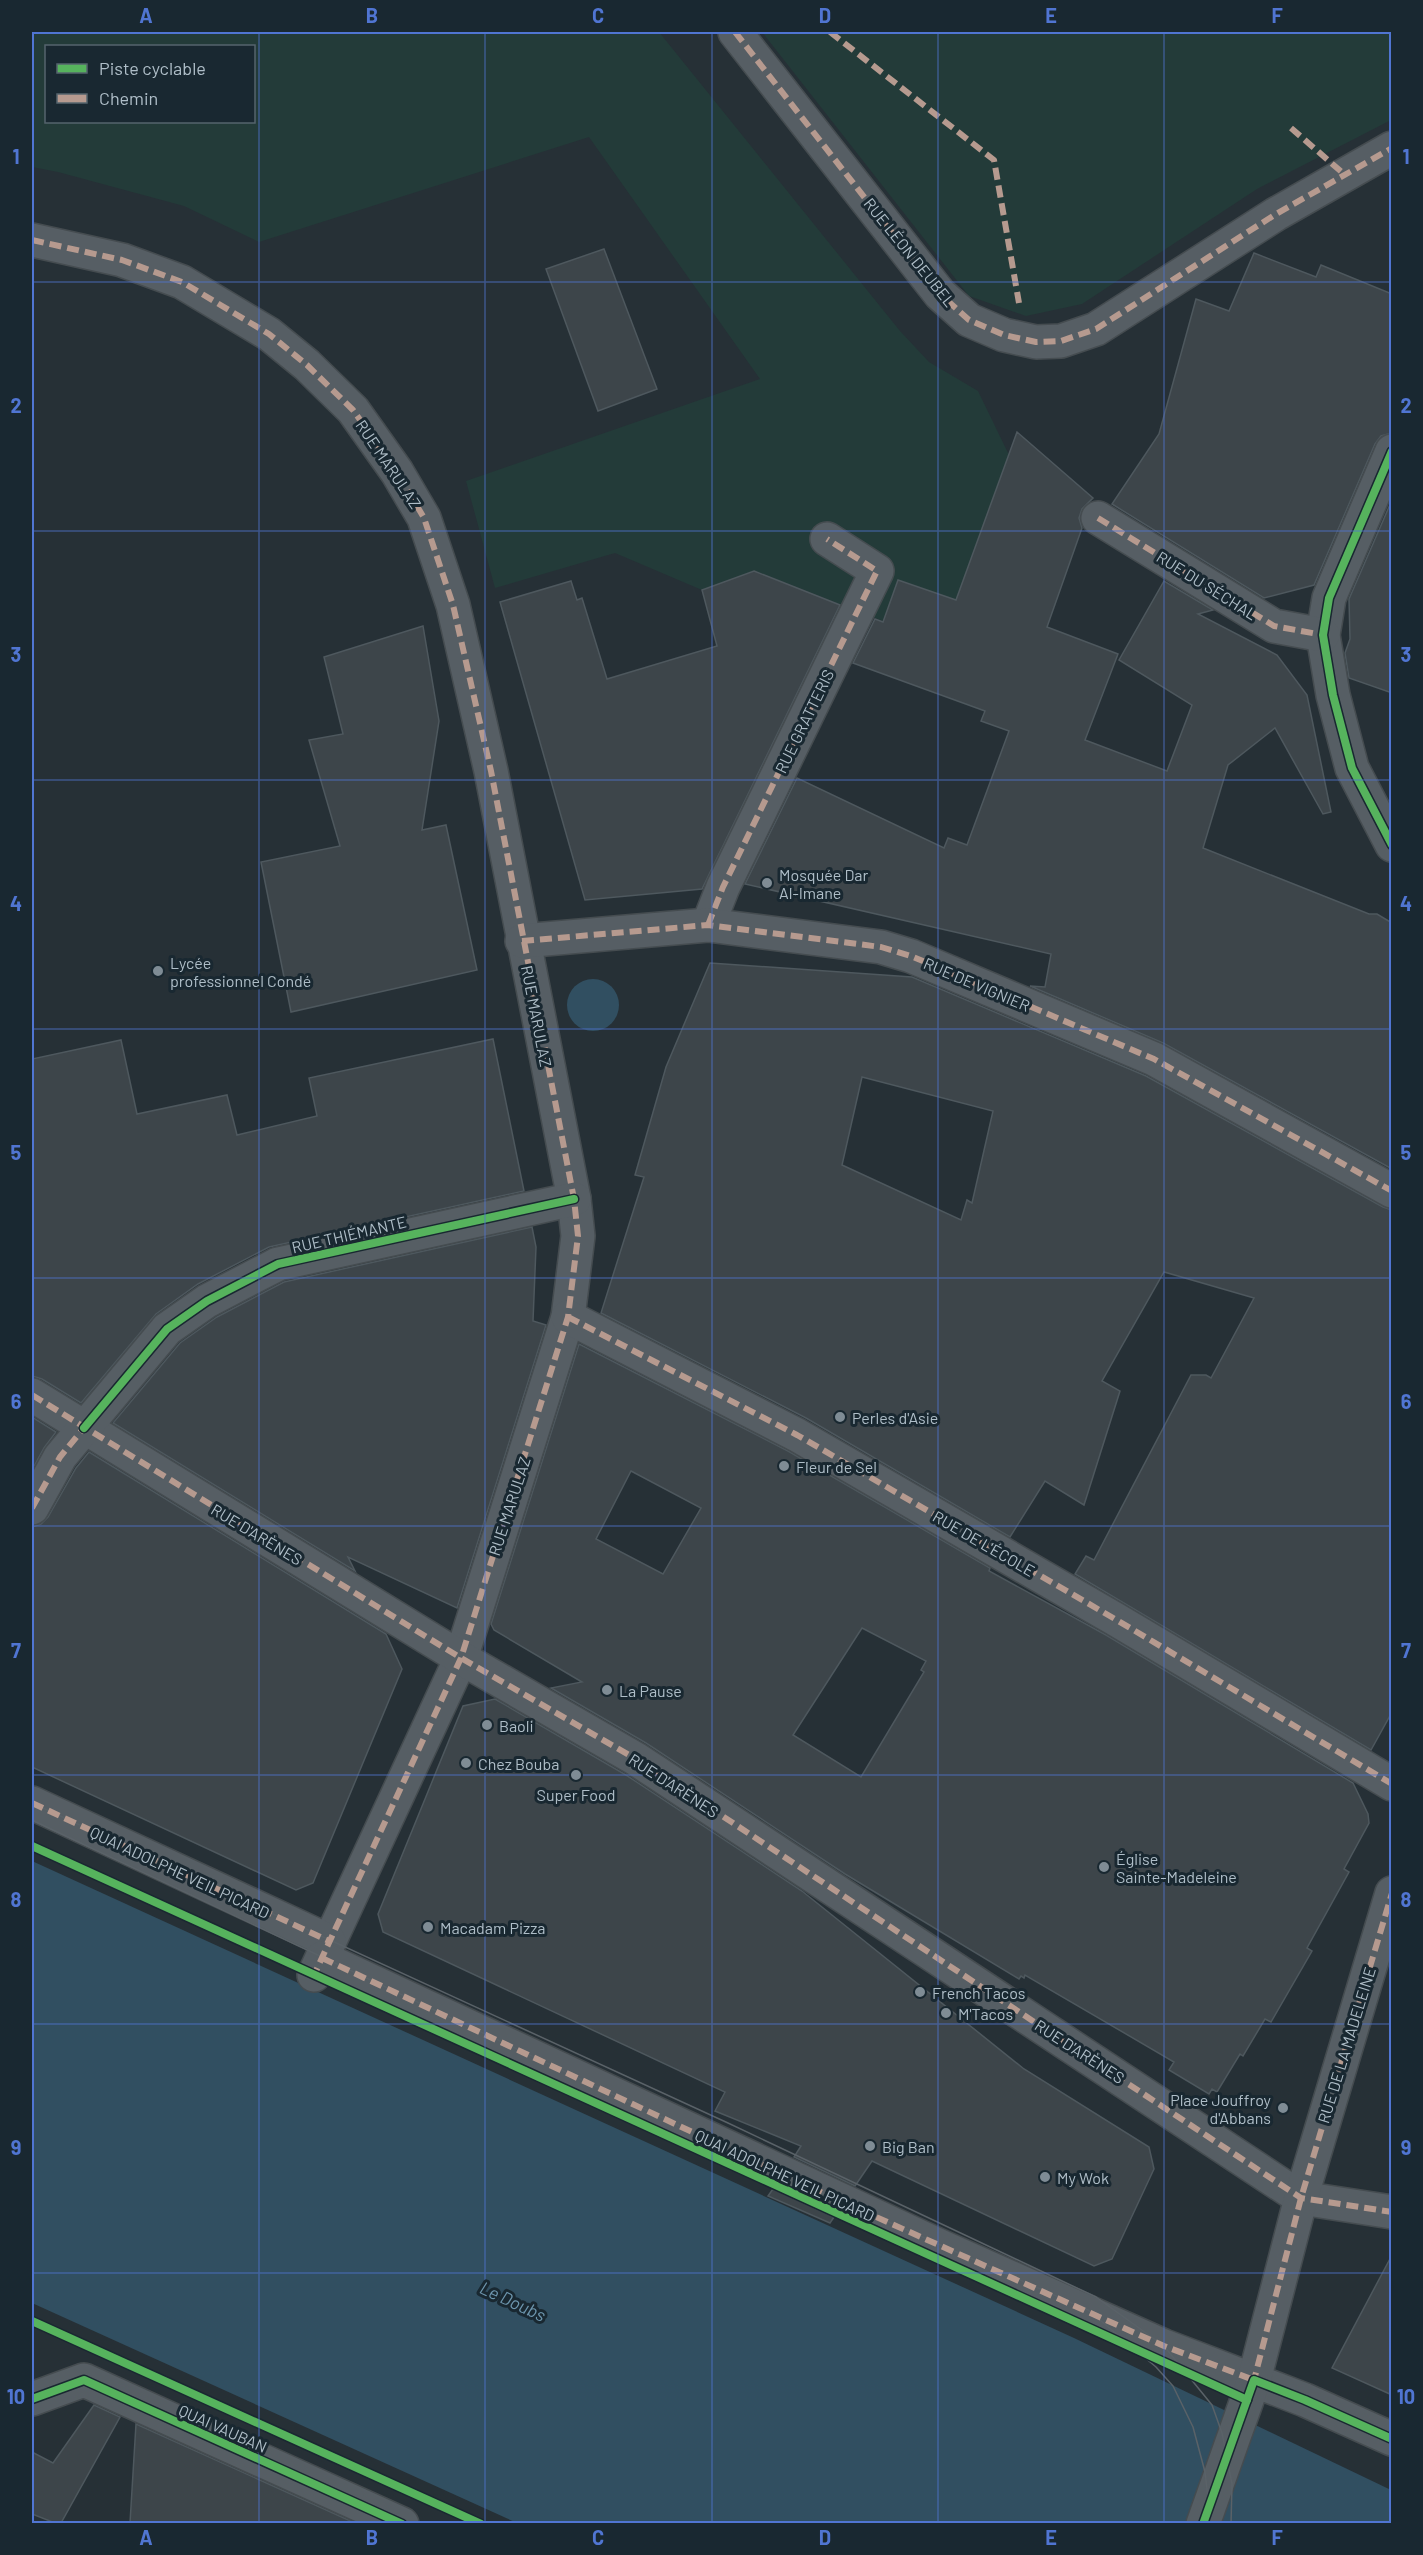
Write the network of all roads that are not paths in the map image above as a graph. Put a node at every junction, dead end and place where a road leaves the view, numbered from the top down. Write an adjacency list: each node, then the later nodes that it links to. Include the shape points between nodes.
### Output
1 (735, 32): 2 (street, RUE LÉON DEUBEL, via 940,294 969,320 1004,335 1036,342 1061,341 1096,329 1276,214)
2 (1392, 148)
3 (32, 240): 10 (street, RUE MARULAZ, via 122,260 182,282 269,334 353,410 398,472 424,518 453,605 491,771)
4 (1392, 451): 7 (street, via 1329,598)
5 (1098, 518): 7 (street, RUE DU SÉCHAL, via 1274,626)
6 (827, 538): 9 (street, RUE GRATTERIS, via 876,571 723,887)
7 (1323, 635): 8 (street, via 1333,695 1352,768)
8 (1392, 845)
9 (708, 926): 10 (street, RUE DE VIGNIER); 11 (street, RUE DE VIGNIER, via 881,947 911,956 1154,1059)
10 (522, 940): 12 (street, RUE MARULAZ)
11 (1392, 1191)
12 (574, 1199): 13 (street, RUE MARULAZ, via 578,1236); 15 (street, RUE THIÉMANTE, via 279,1264 207,1300 167,1329)
13 (568, 1317): 17 (street, RUE MARULAZ); 18 (street, RUE DE L'ÉCOLE, via 797,1435)
14 (32, 1395): 15 (street, RUE D'ARÈNES)
15 (84, 1428): 16 (street, RUE THIÉMANTE, via 60,1457); 17 (street, RUE D'ARÈNES)
16 (32, 1508)
17 (461, 1658): 21 (street, RUE MARULAZ); 22 (street, RUE D'ARÈNES, via 636,1759)
18 (1392, 1784)
19 (32, 1803): 21 (street, QUAI ADOLPHE VEIL PICARD)
20 (1392, 1893): 22 (street, RUE DE LA MADELEINE)
21 (321, 1958): 24 (street, QUAI ADOLPHE VEIL PICARD, via 807,2186 1164,2346)
22 (1301, 2198): 23 (street); 24 (street)
23 (1392, 2212)
24 (1254, 2380): 26 (street, QUAI ADOLPHE VEIL PICARD); 28 (street)
25 (32, 2399): 27 (street, QUAI VAUBAN, via 84,2380)
26 (1392, 2439)
27 (402, 2523)
28 (1203, 2523)

